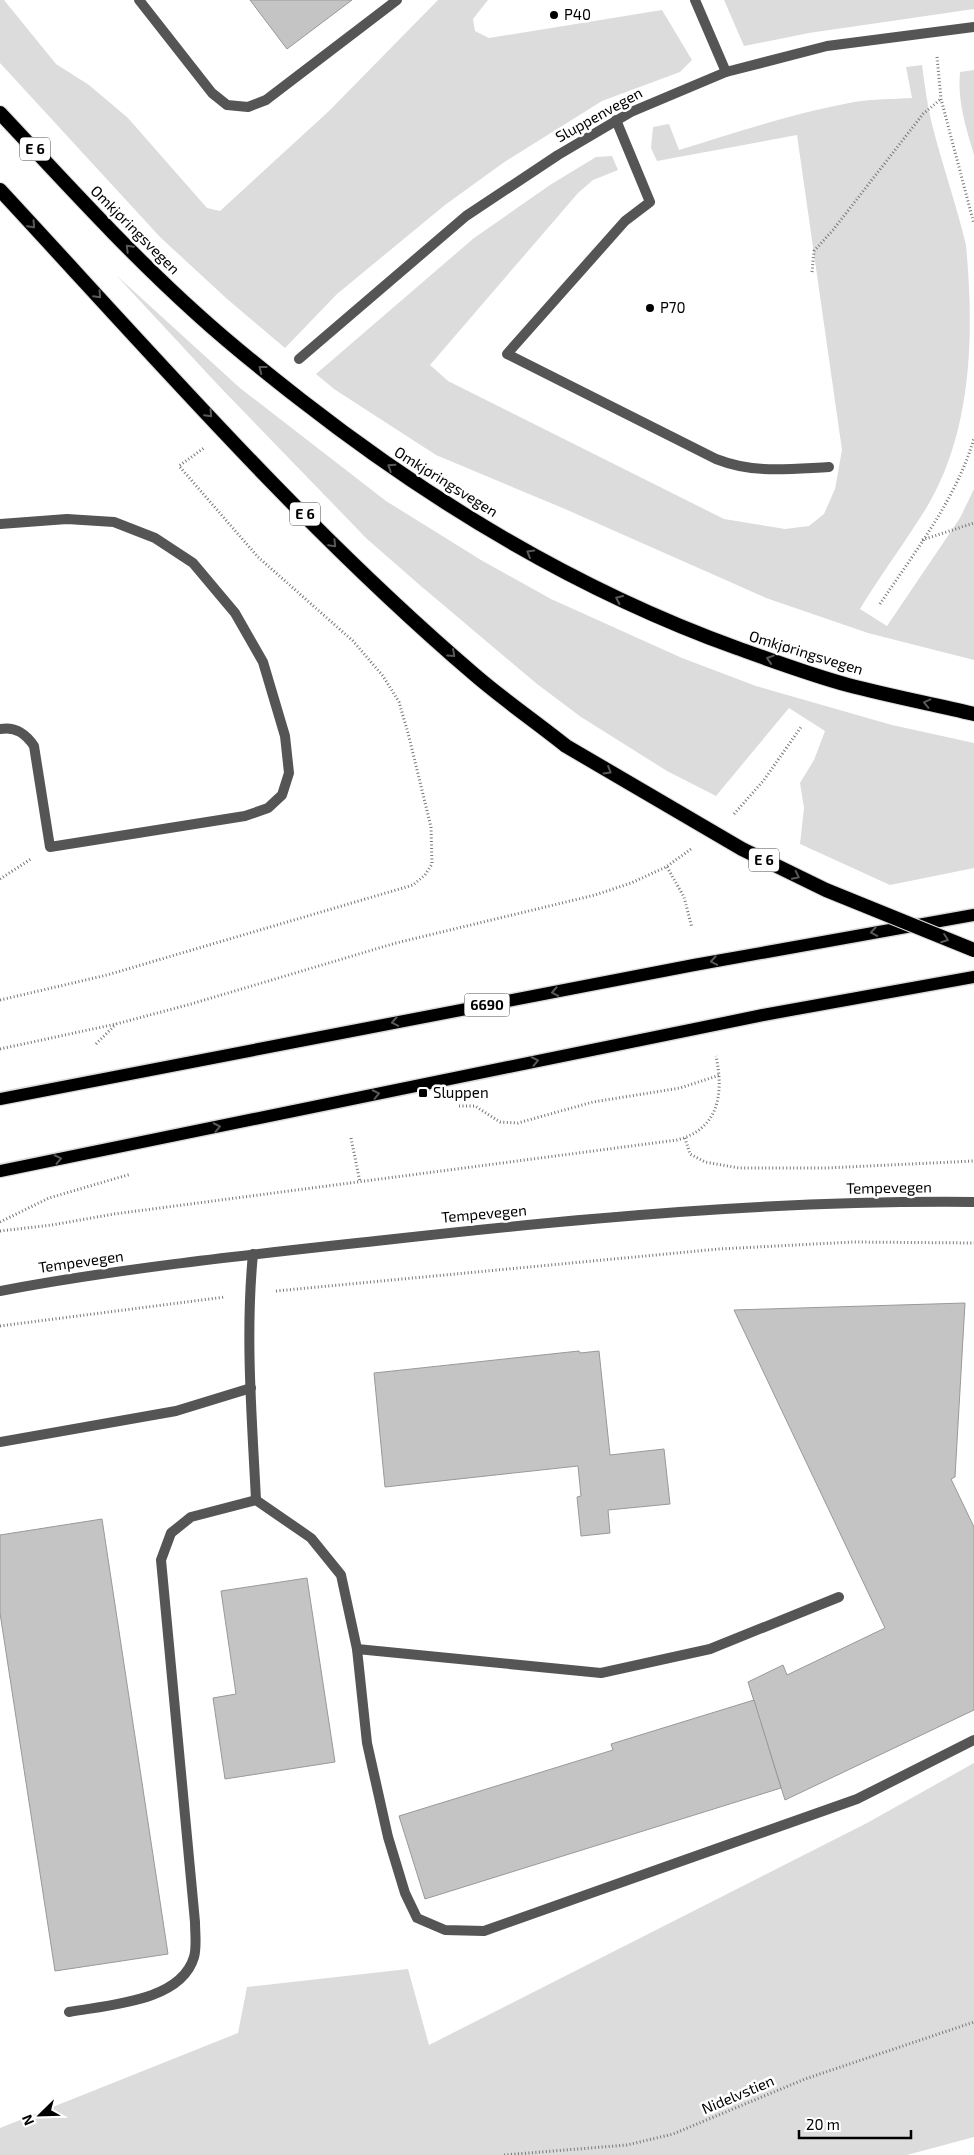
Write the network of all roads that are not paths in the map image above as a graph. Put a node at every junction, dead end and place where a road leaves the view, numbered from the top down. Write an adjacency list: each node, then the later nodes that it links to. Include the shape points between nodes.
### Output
1 (139, 0): 2 (street, via 212,93 227,106 248,107 266,100)
2 (397, 0)
3 (696, 0): 5 (street)
4 (974, 27): 5 (street, Sluppenvegen, via 827,46)
5 (726, 72): 7 (street, Sluppenvegen)
6 (0, 113): 12 (highway, Omkjøringsvegen / E 6, one-way to 6, via 847,684 728,644 572,577 434,495 375,457 256,365 197,314)
7 (616, 120): 9 (street, Sluppenvegen, via 466,216); 10 (street, via 650,202 625,222 507,354 735,467 757,470)
8 (0, 190): 15 (highway, E 6, one-way to 15, bridge, via 353,564 476,676 566,746 742,849 826,890)
9 (299, 360)
10 (829, 467)
11 (0, 524): 13 (street, via 68,519 114,522 155,538 193,563 235,613 263,662 285,736 289,773 282,795 268,808 245,816 50,847 34,746 28,736 18,730)
12 (974, 714)
13 (0, 730)
14 (974, 915): 17 (main road, 6690, one-way to 17, via 694,965)
15 (974, 950)
16 (974, 977): 18 (main road, one-way to 16, via 754,1017)
17 (0, 1099)
18 (0, 1171)
19 (974, 1202): 20 (street, Tempevegen, via 797,1205 660,1214)
20 (253, 1254): 21 (street, Tempevegen, via 51,1281); 22 (street, via 249,1294)
21 (0, 1291)
22 (251, 1388): 23 (street, via 176,1411); 24 (street)
23 (0, 1442)
24 (256, 1500): 26 (street, via 312,1538 342,1575); 28 (street, via 191,1517 171,1533 161,1560 195,1922 194,1957 184,1977 171,1987 148,1997)
25 (839, 1597): 26 (street, via 710,1649 602,1674)
26 (356, 1649): 27 (street, via 367,1743 388,1837 405,1893 417,1918 445,1930 484,1930 857,1799)
27 (974, 1740)
28 (69, 2012)

